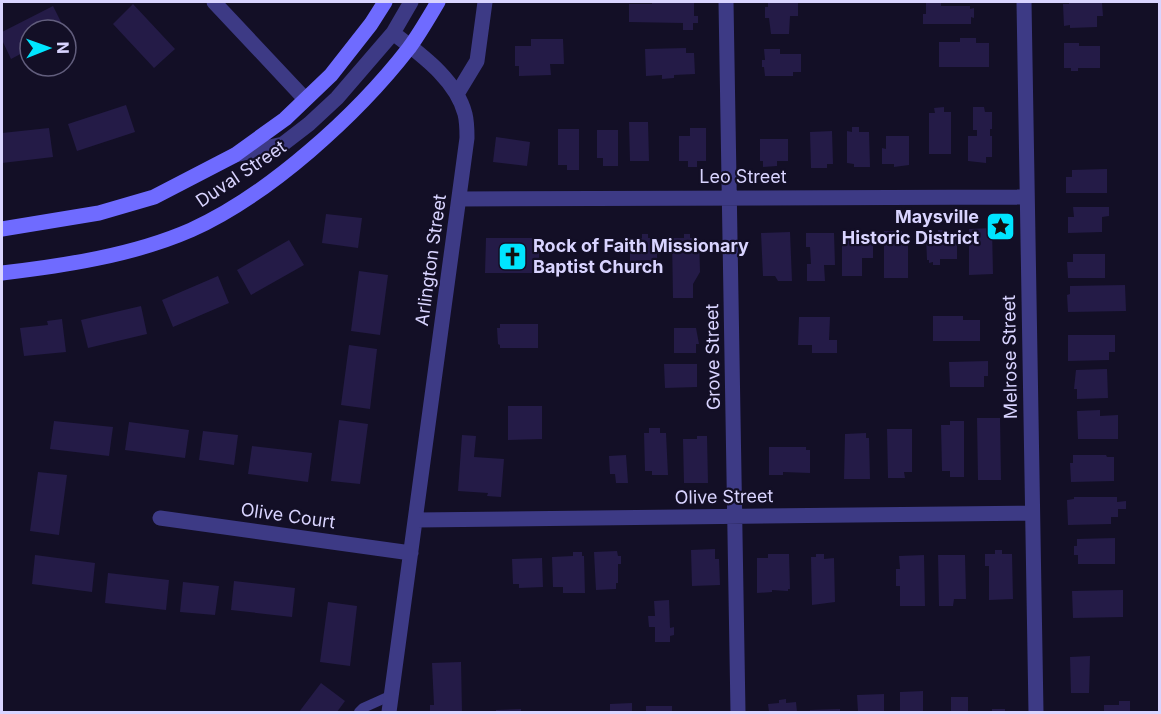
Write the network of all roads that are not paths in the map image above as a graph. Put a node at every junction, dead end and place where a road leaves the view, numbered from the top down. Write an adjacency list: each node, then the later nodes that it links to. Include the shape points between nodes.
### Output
1 (214, 2): 11 (street)
2 (385, 2): 11 (street, Duval Street, via 331,75)
3 (411, 2): 8 (street)
4 (438, 2): 9 (street, Duval Street)
5 (485, 2): 10 (street, via 477,61)
6 (726, 2): 13 (street, Grove Street)
7 (1024, 2): 14 (street, Melrose Street)
8 (393, 33): 9 (street, Arlington Street); 12 (street, via 309,124 283,144)
9 (410, 46): 10 (street, Arlington Street); 17 (street, Duval Street, via 343,121 291,167 191,230 60,266)
10 (457, 94): 15 (street, Arlington Street, via 465,115 467,138)
11 (305, 99): 12 (street, Duval Street, via 285,119)
12 (235, 155): 16 (street, Duval Street, via 154,197 99,213)
13 (730, 196): 14 (street, Leo Street); 15 (street, Leo Street); 19 (street, Grove Street)
14 (1027, 197): 18 (street, Melrose Street)
15 (459, 199): 21 (street, Arlington Street)
16 (2, 229)
17 (2, 273)
18 (1032, 513): 19 (street, Olive Street); 27 (street, Melrose Street)
19 (735, 516): 21 (street, Olive Street); 26 (street, Grove Street)
20 (160, 518): 22 (street, Olive Court)
21 (416, 520): 22 (street, Arlington Street)
22 (411, 553): 23 (street)
23 (392, 695): 24 (lane); 25 (street)
24 (359, 712)
25 (389, 712)
26 (738, 712)
27 (1036, 712)

